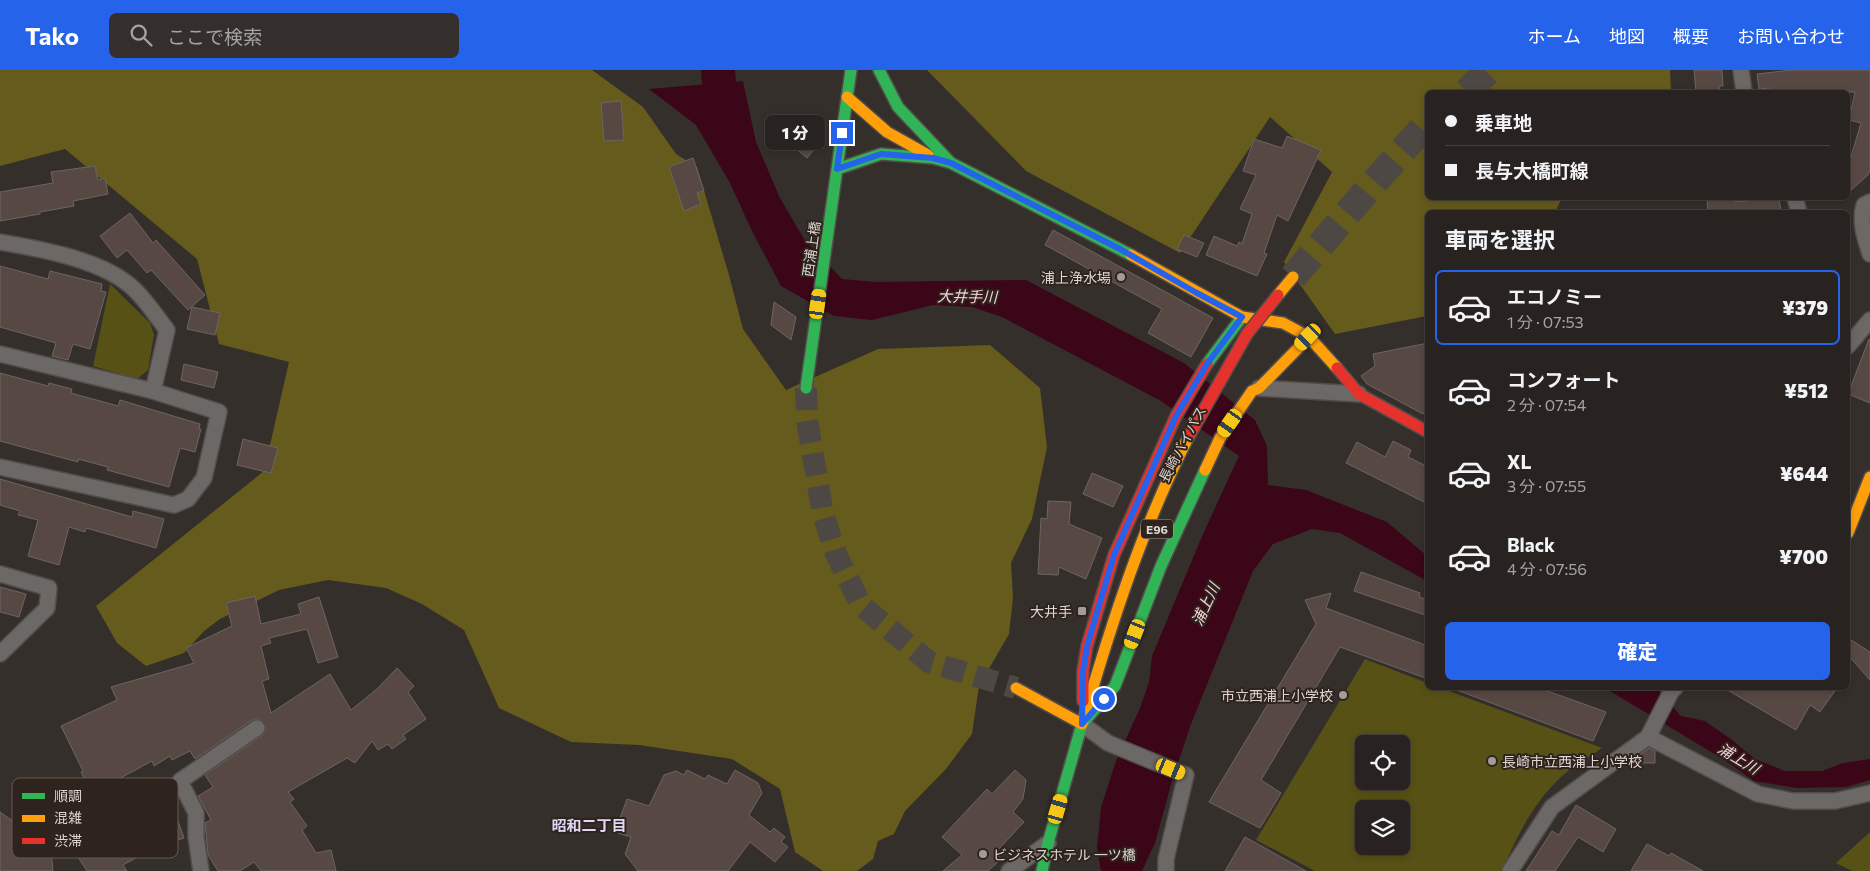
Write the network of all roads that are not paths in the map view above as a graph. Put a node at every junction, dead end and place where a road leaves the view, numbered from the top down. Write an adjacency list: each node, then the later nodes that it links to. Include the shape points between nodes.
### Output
1 (851, 70): 5 (main road, 西浦上橋)
2 (879, 70): 7 (main road, via 898,107)
3 (1741, 70): 4 (street)
4 (1744, 90)
5 (847, 97): 6 (main road, via 887,132); 8 (main road, 西浦上橋)
6 (933, 158): 7 (main road); 8 (main road, via 881,154)
7 (951, 163): 14 (main road, via 1120,249)
8 (837, 169): 21 (main road, 西浦上橋)
9 (1870, 202): 11 (street, via 1864,205 1861,215)
10 (0, 242): 23 (street, via 48,250 108,270 135,290 167,330)
11 (1870, 254)
12 (1297, 281): 13 (main road, 長崎バイパス / E96)
13 (1283, 298): 16 (main road, 長崎バイパス / E96); 32 (main road, 長崎バイパス / E96, bridge, via 1247,334 1195,423 1122,593)
14 (1242, 317): 17 (main road, via 1283,323); 36 (main road, bridge, via 1207,364 1176,416 1114,555 1087,646)
15 (1870, 320): 18 (street)
16 (1264, 332)
17 (1308, 337): 22 (main road); 24 (main road)
18 (1850, 344)
19 (0, 354): 23 (street)
20 (1241, 368): 25 (main road, 長崎バイパス)
21 (806, 388)
22 (1255, 390): 24 (street); 36 (main road, via 1220,438 1161,566 1115,686)
23 (153, 391): 27 (street, via 219,412 204,478 188,499 174,505)
24 (1359, 394): 26 (main road)
25 (1221, 403)
26 (1425, 430)
27 (0, 467)
28 (1184, 474): 32 (main road, 長崎バイパス / E96)
29 (1870, 477): 30 (main road)
30 (1850, 528)
31 (0, 574): 33 (street, via 49,588 47,608)
32 (1113, 632): 36 (main road, E96)
33 (0, 654)
34 (1016, 688): 36 (main road)
35 (1673, 690): 38 (street)
36 (1082, 724): 40 (main road); 44 (street, via 1108,743 1186,775)
37 (257, 728): 41 (street, via 180,781 196,814)
38 (1648, 737): 39 (street, via 1758,794 1794,801 1835,801); 45 (street, via 1552,807)
39 (1870, 793)
40 (1048, 843): 42 (street); 43 (main road)
41 (201, 871)
42 (1009, 871)
43 (1042, 871)
44 (1166, 871)
45 (1510, 871)

